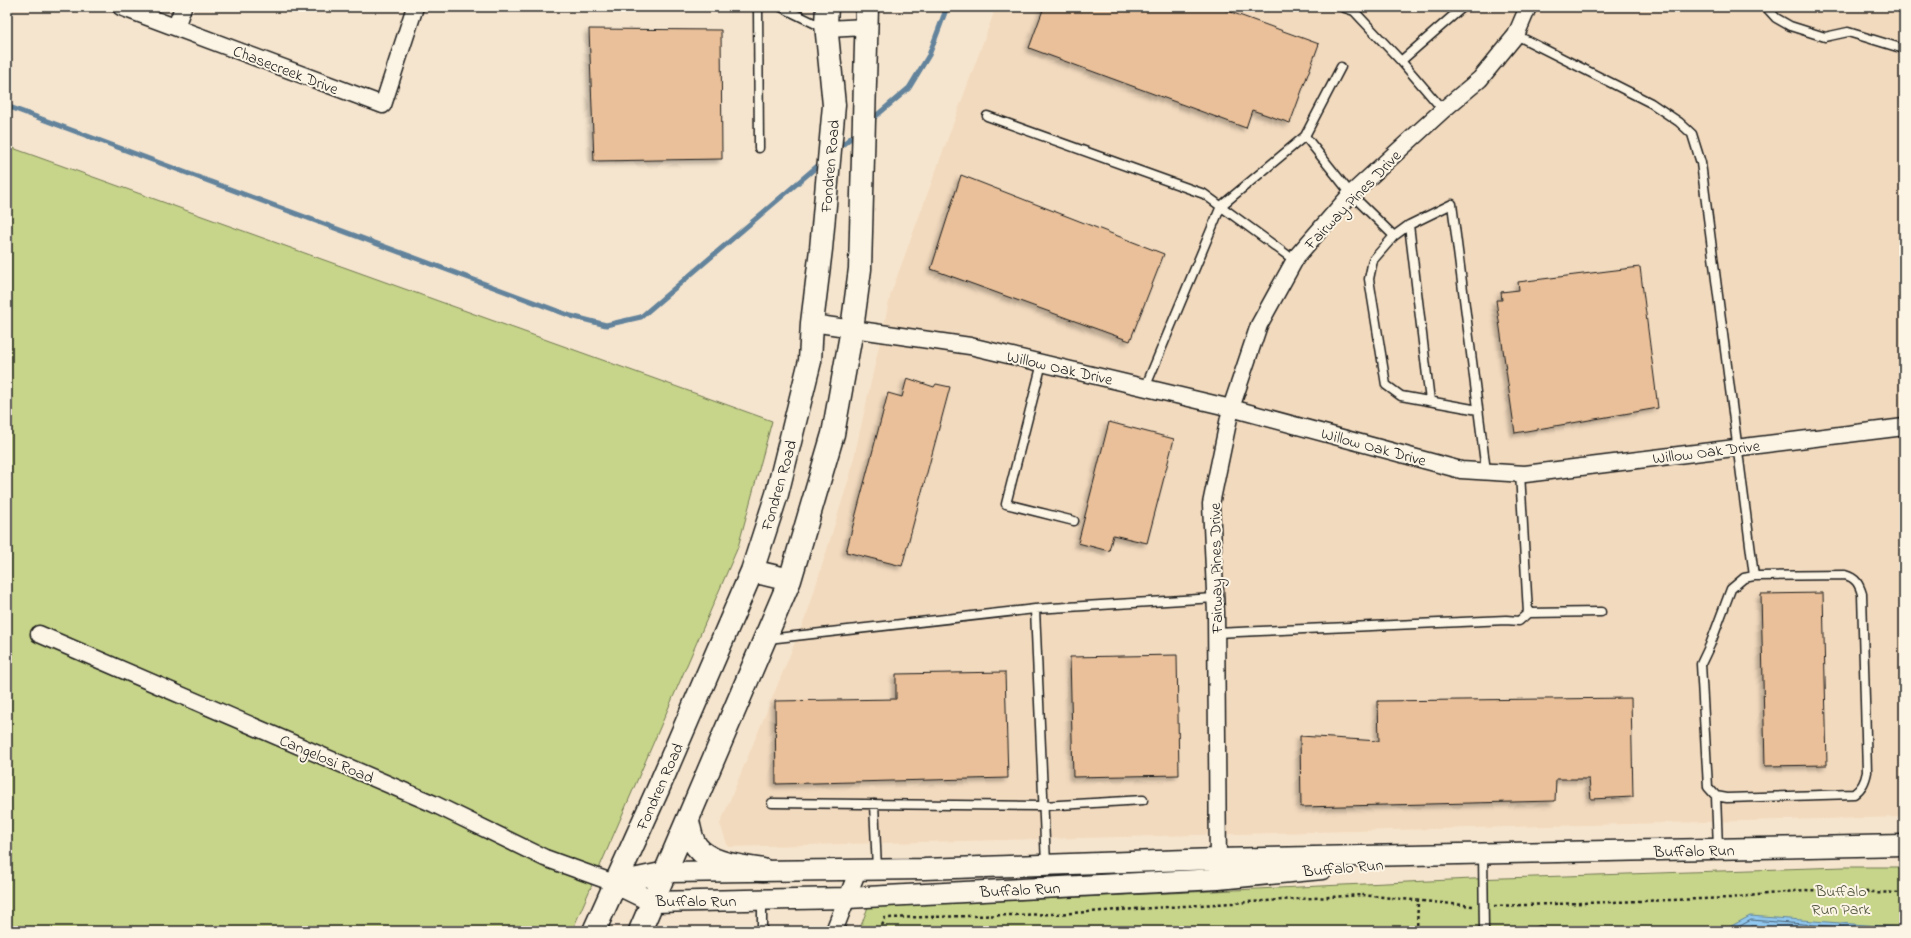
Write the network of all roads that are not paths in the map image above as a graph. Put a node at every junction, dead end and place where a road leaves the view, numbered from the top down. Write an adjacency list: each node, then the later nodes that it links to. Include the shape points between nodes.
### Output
1 (121, 7): 12 (street, Chasecreek Drive)
2 (183, 7): 12 (street)
3 (415, 7): 12 (street, Chasecreek Drive, via 383,105)
4 (758, 7): 21 (lane)
5 (781, 7): 13 (lane)
6 (827, 7): 13 (main road, Fondren Road)
7 (1342, 7): 16 (lane, via 1354,11)
8 (1463, 7): 16 (lane)
9 (1528, 7): 14 (street, Fairway Pines Drive)
10 (1766, 7): 15 (lane, via 1776,18 1790,26 1825,37 1848,32)
11 (866, 17): 13 (street); 28 (main road, Fondren Road, via 860,269)
12 (176, 27)
13 (827, 29): 27 (main road, Fondren Road, via 834,105)
14 (1516, 35): 18 (street, Fairway Pines Drive, via 1480,79); 35 (lane, via 1651,104 1679,122 1692,134 1701,163)
15 (1904, 49)
16 (1401, 60): 18 (lane)
17 (1341, 67): 20 (lane)
18 (1443, 110): 22 (street, Fairway Pines Drive)
19 (987, 116): 23 (lane, via 1204,194)
20 (1305, 136): 22 (lane); 23 (lane)
21 (759, 148)
22 (1352, 194): 25 (lane); 26 (street, Fairway Pines Drive)
23 (1222, 206): 26 (lane); 30 (lane)
24 (1409, 225): 25 (lane); 31 (lane); 33 (lane, via 1452,204)
25 (1394, 236): 31 (lane, via 1373,260 1369,279 1386,385 1402,396)
26 (1294, 260): 32 (street, Fairway Pines Drive, via 1258,325)
27 (812, 323): 28 (street, Willow Oak Drive); 39 (main road, Fondren Road, via 808,368 777,494)
28 (852, 329): 29 (street, Willow Oak Drive, via 970,346); 41 (main road, Fondren Road, via 833,434)
29 (1042, 363): 30 (street, Willow Oak Drive); 38 (lane, via 1006,504)
30 (1145, 388): 32 (street, Willow Oak Drive)
31 (1430, 401): 33 (lane)
32 (1231, 408): 36 (street, Willow Oak Drive, via 1461,470); 42 (street, Fairway Pines Drive, via 1211,504)
33 (1478, 410): 36 (lane)
34 (1904, 427): 35 (street, Willow Oak Drive)
35 (1737, 448): 37 (street, Willow Oak Drive); 40 (lane)
36 (1486, 471): 37 (street, Willow Oak Drive)
37 (1520, 473): 45 (lane)
38 (1074, 521)
39 (752, 571): 41 (main road); 65 (main road, Fondren Road, via 658,789)
40 (1754, 576): 49 (lane, via 1744,578 1731,588 1701,664 1708,788); 49 (lane, via 1845,575 1854,578 1859,585 1862,594 1867,772 1861,789 1854,794 1727,798)
41 (790, 580): 48 (main road, Fondren Road)
42 (1216, 598): 43 (lane); 46 (street, Fairway Pines Drive)
43 (1035, 609): 48 (lane); 53 (lane)
44 (1601, 612): 45 (lane)
45 (1528, 613): 46 (lane, via 1519,621)
46 (1216, 633): 58 (street, Fairway Pines Drive)
47 (40, 634): 65 (street, Cangelosi Road, via 434,804 545,858)
48 (765, 640): 54 (main road, Fondren Road)
49 (1716, 796): 56 (lane)
50 (1143, 800): 53 (lane)
51 (772, 804): 52 (lane)
52 (874, 804): 53 (lane); 62 (lane)
53 (1043, 806): 59 (lane)
54 (688, 821): 60 (main road, via 697,847 709,857 721,862); 63 (main road, Fondren Road)
55 (1904, 845): 56 (street, Buffalo Run)
56 (1718, 849): 57 (street, Buffalo Run)
57 (1483, 854): 58 (street, Buffalo Run); 64 (street, Buffalo Run); 73 (lane)
58 (1217, 859): 59 (street, Buffalo Run); 64 (street, Fairway Pines Drive)
59 (1046, 865): 62 (street, Buffalo Run)
60 (763, 870): 61 (street, Buffalo Run); 63 (street, Buffalo Run)
61 (858, 870): 62 (street, Buffalo Run); 66 (street)
62 (878, 870)
63 (666, 872): 65 (street, Buffalo Run); 68 (main road, Fondren Road)
64 (1218, 879): 66 (street, Buffalo Run)
65 (614, 883): 68 (street, Buffalo Run); 69 (main road, Fondren Road)
66 (847, 898): 67 (street, Buffalo Run); 72 (street)
67 (762, 900): 68 (street, Buffalo Run); 71 (lane)
68 (653, 902): 70 (main road, Fondren Road)
69 (594, 931)
70 (640, 931)
71 (762, 931)
72 (834, 931)
73 (1484, 931)

